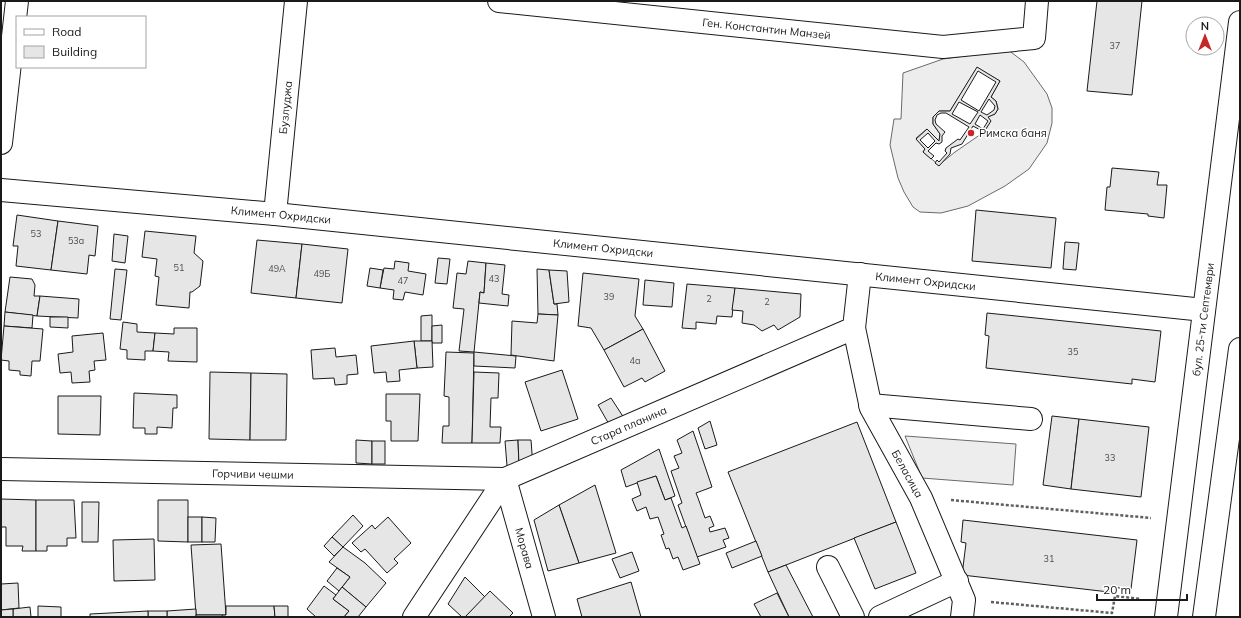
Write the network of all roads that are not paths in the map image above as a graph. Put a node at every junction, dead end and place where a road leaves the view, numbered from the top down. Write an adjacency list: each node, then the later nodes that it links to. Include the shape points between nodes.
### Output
1 (17, 1): 6 (street)
2 (296, 1): 8 (street, Бузлуджа)
3 (499, 1): 4 (street, Ген. Константин Манзей, via 944,47 1034,38)
4 (1037, 1)
5 (1240, 22): 10 (street, бул. 25-ти Септември)
6 (1, 143)
7 (1, 190): 8 (street, Климент Охридски)
8 (275, 214): 9 (street, Климент Охридски)
9 (860, 274): 10 (street, Климент Охридски); 11 (street)
10 (1204, 310): 19 (street, бул. 25-ти Септември)
11 (854, 328): 13 (street, Беласица); 16 (street, Стара планина)
12 (1240, 349): 24 (street)
13 (870, 405): 14 (street); 18 (street, Беласица, via 921,498)
14 (1032, 419)
15 (1, 469): 16 (street, Горчиви чешми)
16 (505, 479): 20 (street); 21 (street, Морава)
17 (828, 566): 22 (street)
18 (961, 599): 23 (street)
19 (1167, 609)
20 (414, 617)
21 (544, 617)
22 (854, 617)
23 (880, 617)
24 (1204, 617)

